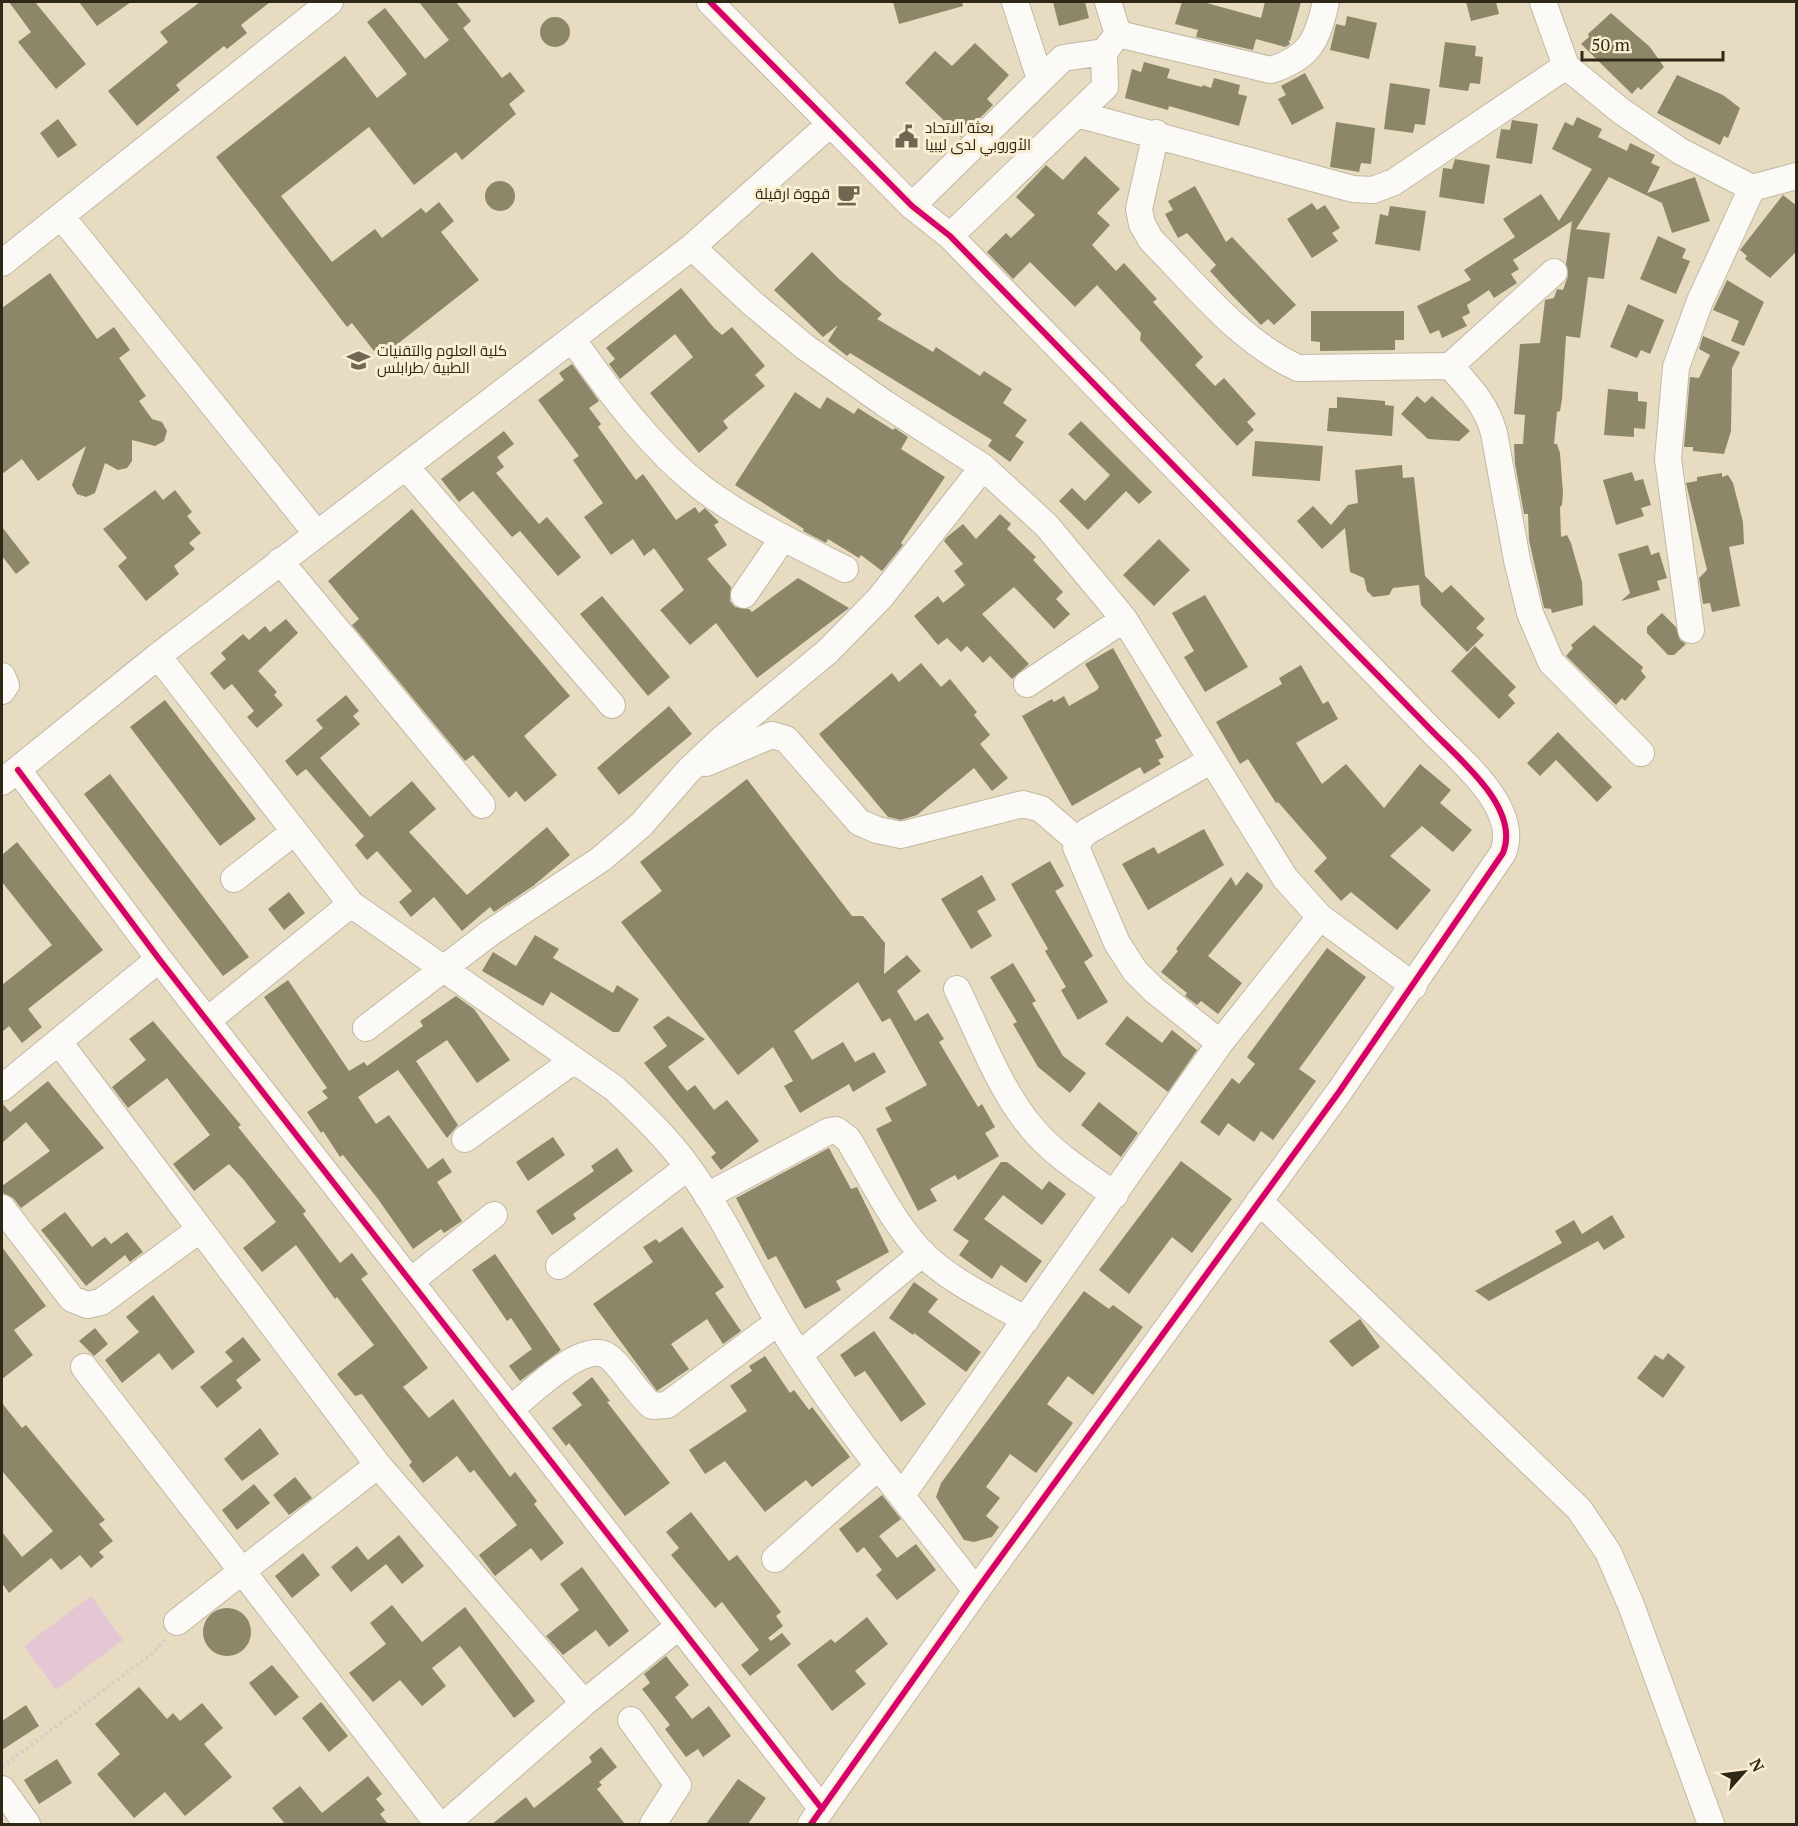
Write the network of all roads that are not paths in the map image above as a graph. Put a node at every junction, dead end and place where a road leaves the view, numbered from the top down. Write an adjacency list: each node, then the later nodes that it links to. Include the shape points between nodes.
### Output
1 (330, 2): 16 (street)
2 (710, 2): 11 (street)
3 (1015, 2): 9 (street)
4 (1108, 2): 7 (street)
5 (1326, 2): 7 (street, via 1319,33 1307,51 1292,63 1271,70)
6 (1543, 2): 8 (street)
7 (1111, 43): 9 (street, via 1063,58); 10 (street, via 1105,87)
8 (1566, 66): 12 (street, via 1394,182 1373,190 1353,189); 14 (street, via 1620,111 1680,151)
9 (1040, 79): 15 (street)
10 (1077, 114): 12 (street); 17 (street)
11 (830, 124): 15 (street); 18 (street)
12 (1156, 134): 22 (street, via 1139,209 1142,224 1151,240 1250,341 1298,368)
13 (1797, 176): 14 (street)
14 (1752, 188): 31 (street, via 1700,301 1676,367 1668,459)
15 (912, 206): 17 (street)
16 (61, 216): 19 (street); 25 (street)
17 (950, 236): 49 (street, via 1499,804 1506,826 1503,853)
18 (692, 247): 21 (street); 23 (street, via 805,347)
19 (2, 263)
20 (1554, 272): 22 (street)
21 (573, 340): 24 (street); 26 (street, via 608,391 686,473)
22 (1450, 366): 37 (street, via 1488,412 1528,602 1551,662)
23 (983, 467): 30 (street, via 1047,526); 39 (street, via 872,606 826,652)
24 (407, 468): 25 (street); 36 (street)
25 (317, 534): 27 (street)
26 (783, 538): 28 (street); 29 (street)
27 (280, 561): 32 (street); 41 (street)
28 (845, 569)
29 (744, 595)
30 (1124, 619): 34 (street); 38 (street)
31 (1691, 630)
32 (158, 656): 40 (street); 42 (street)
33 (2, 676): 35 (street, via 6,685)
34 (1027, 684)
35 (2, 691)
36 (612, 705)
37 (1641, 753)
38 (1210, 760): 43 (street, via 1088,831); 46 (street, via 1285,878)
39 (689, 770): 43 (street, via 771,735 786,739 859,822 877,830 901,835 1023,804 1041,809); 48 (street, via 641,825 601,859)
40 (6, 777): 47 (street)
41 (482, 805)
42 (294, 832): 44 (street); 45 (street)
43 (1078, 841): 54 (street, via 1078,856 1117,943 1135,971)
44 (234, 879)
45 (351, 904): 48 (street); 51 (street)
46 (1320, 916): 49 (street); 54 (street)
47 (159, 959): 51 (street); 53 (street)
48 (443, 968): 52 (street); 55 (street)
49 (1414, 986): 61 (street)
50 (957, 989): 60 (street, via 1013,1101 1032,1129)
51 (208, 1020): 67 (street)
52 (366, 1028)
53 (59, 1042): 56 (street); 64 (street)
54 (1220, 1043): 60 (street)
55 (574, 1060): 57 (street); 58 (street, via 614,1088 651,1123)
56 (2, 1088)
57 (465, 1139)
58 (688, 1167): 59 (street); 66 (street)
59 (707, 1196): 65 (street, via 836,1130 848,1139 902,1229); 69 (street)
60 (1115, 1196): 68 (street)
61 (1259, 1201): 78 (street); 89 (street, via 1579,1509 1608,1552 1631,1605)
62 (2, 1208): 64 (street, via 72,1299 87,1305 101,1302)
63 (494, 1215): 67 (street)
64 (199, 1230): 73 (street)
65 (923, 1253): 68 (street); 70 (street)
66 (559, 1266)
67 (411, 1281): 72 (street)
68 (1026, 1320): 75 (street)
69 (778, 1322): 70 (street); 72 (street, via 668,1405 652,1406 608,1355 592,1352 570,1361)
70 (799, 1356): 74 (street)
71 (84, 1367): 77 (street)
72 (510, 1410): 80 (street)
73 (378, 1465): 77 (street); 81 (street)
74 (878, 1467): 75 (street); 76 (street)
75 (902, 1495): 78 (street)
76 (775, 1559)
77 (241, 1572): 79 (street); 86 (street)
78 (976, 1592): 84 (street)
79 (177, 1622)
80 (678, 1627): 81 (street); 84 (street)
81 (584, 1703): 87 (street)
82 (631, 1720): 88 (street, via 678,1785)
83 (2, 1789): 85 (street)
84 (817, 1817)
85 (27, 1824)
86 (438, 1824)
87 (446, 1824)
88 (653, 1824)
89 (1711, 1824)

